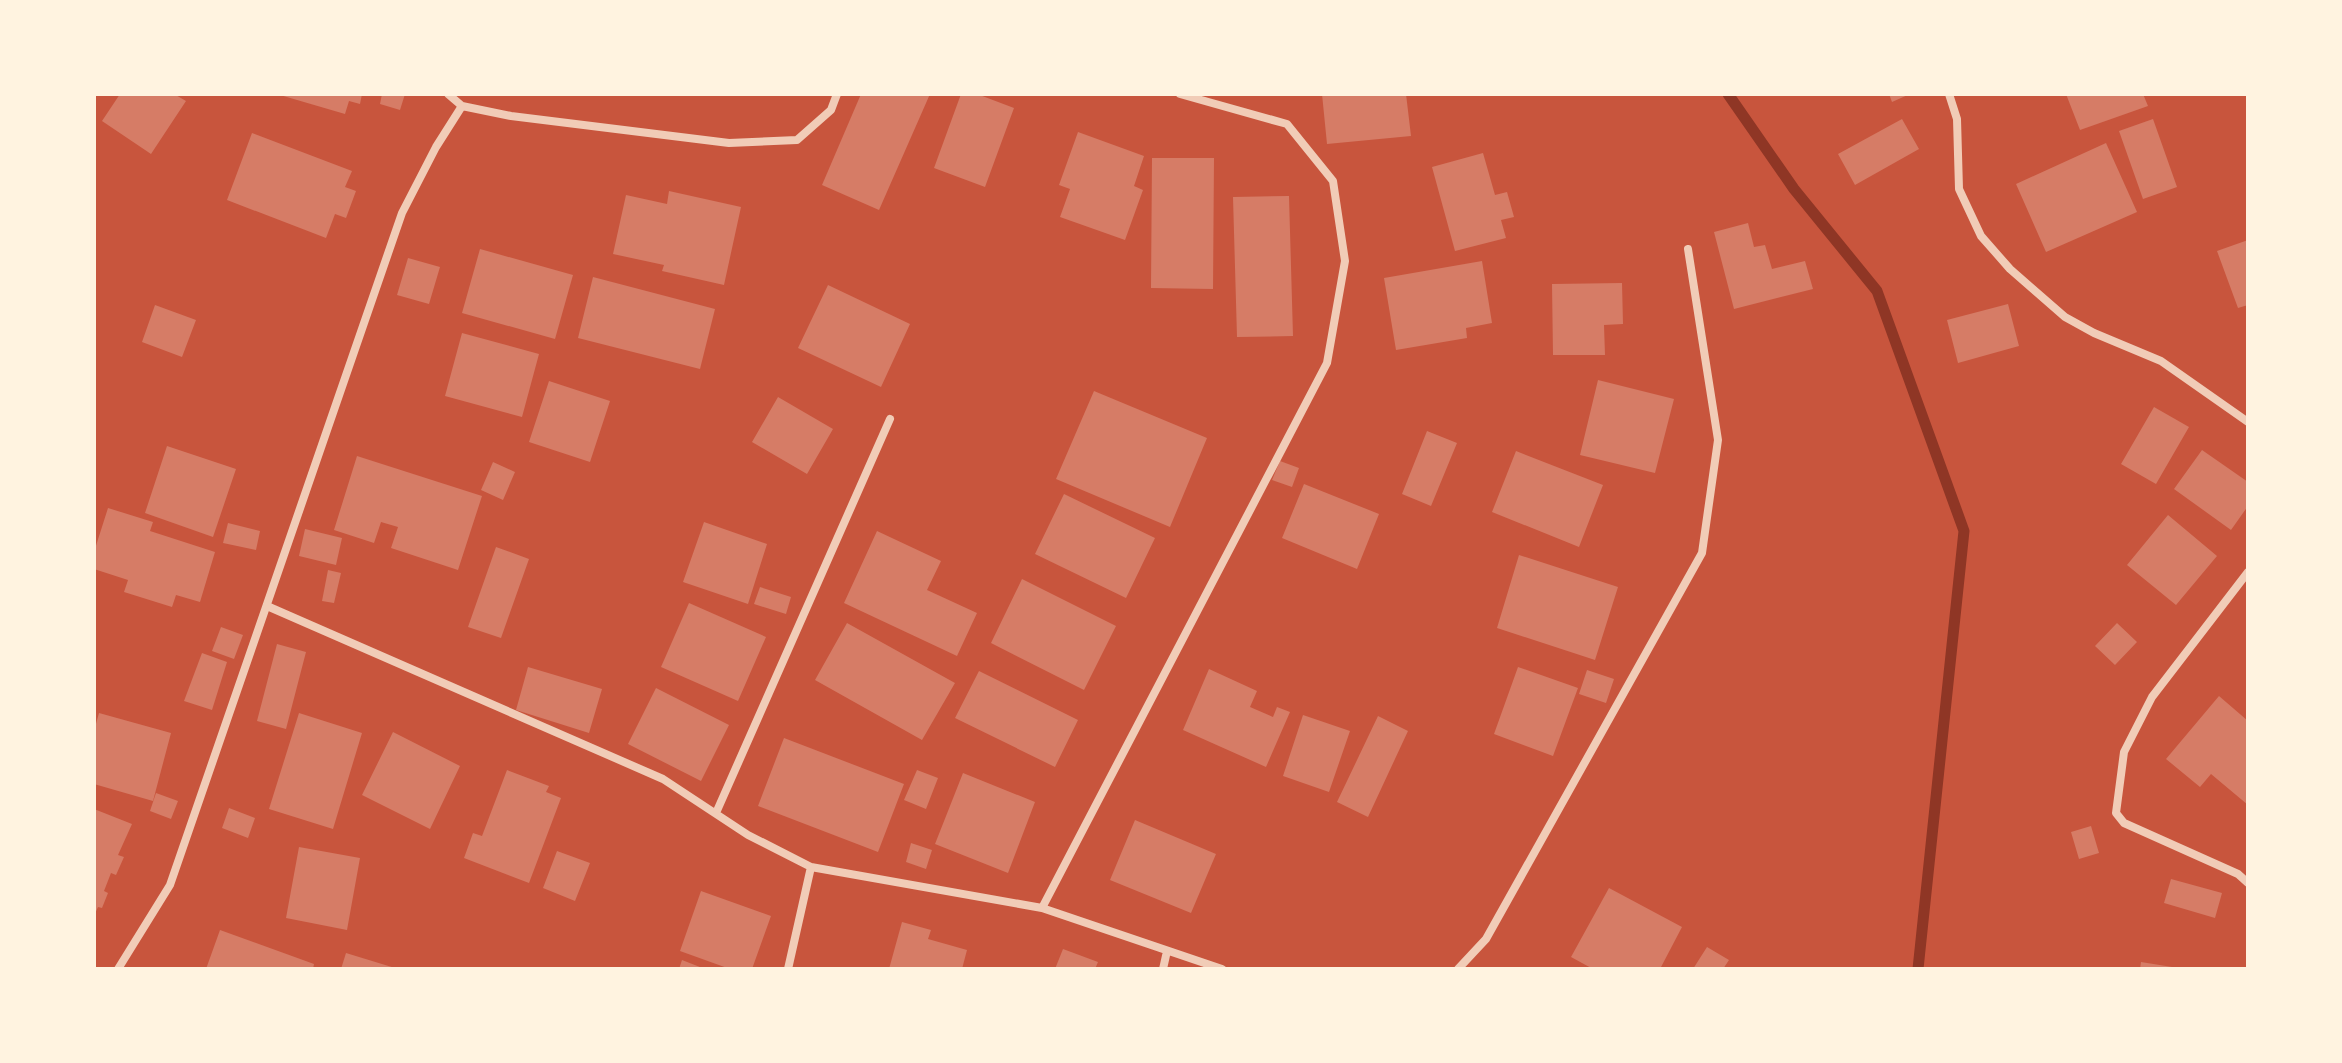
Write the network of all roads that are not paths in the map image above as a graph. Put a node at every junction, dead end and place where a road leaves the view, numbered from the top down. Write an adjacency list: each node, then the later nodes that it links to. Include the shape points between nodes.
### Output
1 (448, 94): 5 (street)
2 (837, 94): 5 (street, via 831,110 797,140 742,143)
3 (1180, 94): 14 (street, via 1287,124 1333,181 1345,261 1327,363)
4 (1949, 94): 8 (street, via 1957,119 1959,189 1981,236 2010,269 2065,317 2161,361)
5 (462, 106): 10 (street, via 402,213)
6 (1688, 249): 20 (street, via 1718,440 1702,553 1486,939)
7 (890, 419): 11 (street)
8 (2248, 422)
9 (2248, 572): 13 (street, via 2152,697 2124,752 2116,813 2124,823)
10 (267, 606): 11 (street, via 663,779); 16 (street, via 170,885)
11 (716, 813): 12 (street)
12 (811, 867): 14 (street); 17 (street)
13 (2248, 883)
14 (1042, 908): 15 (street)
15 (1167, 951): 18 (street); 19 (street)
16 (118, 969)
17 (788, 969)
18 (1163, 969)
19 (1222, 969)
20 (1458, 969)

